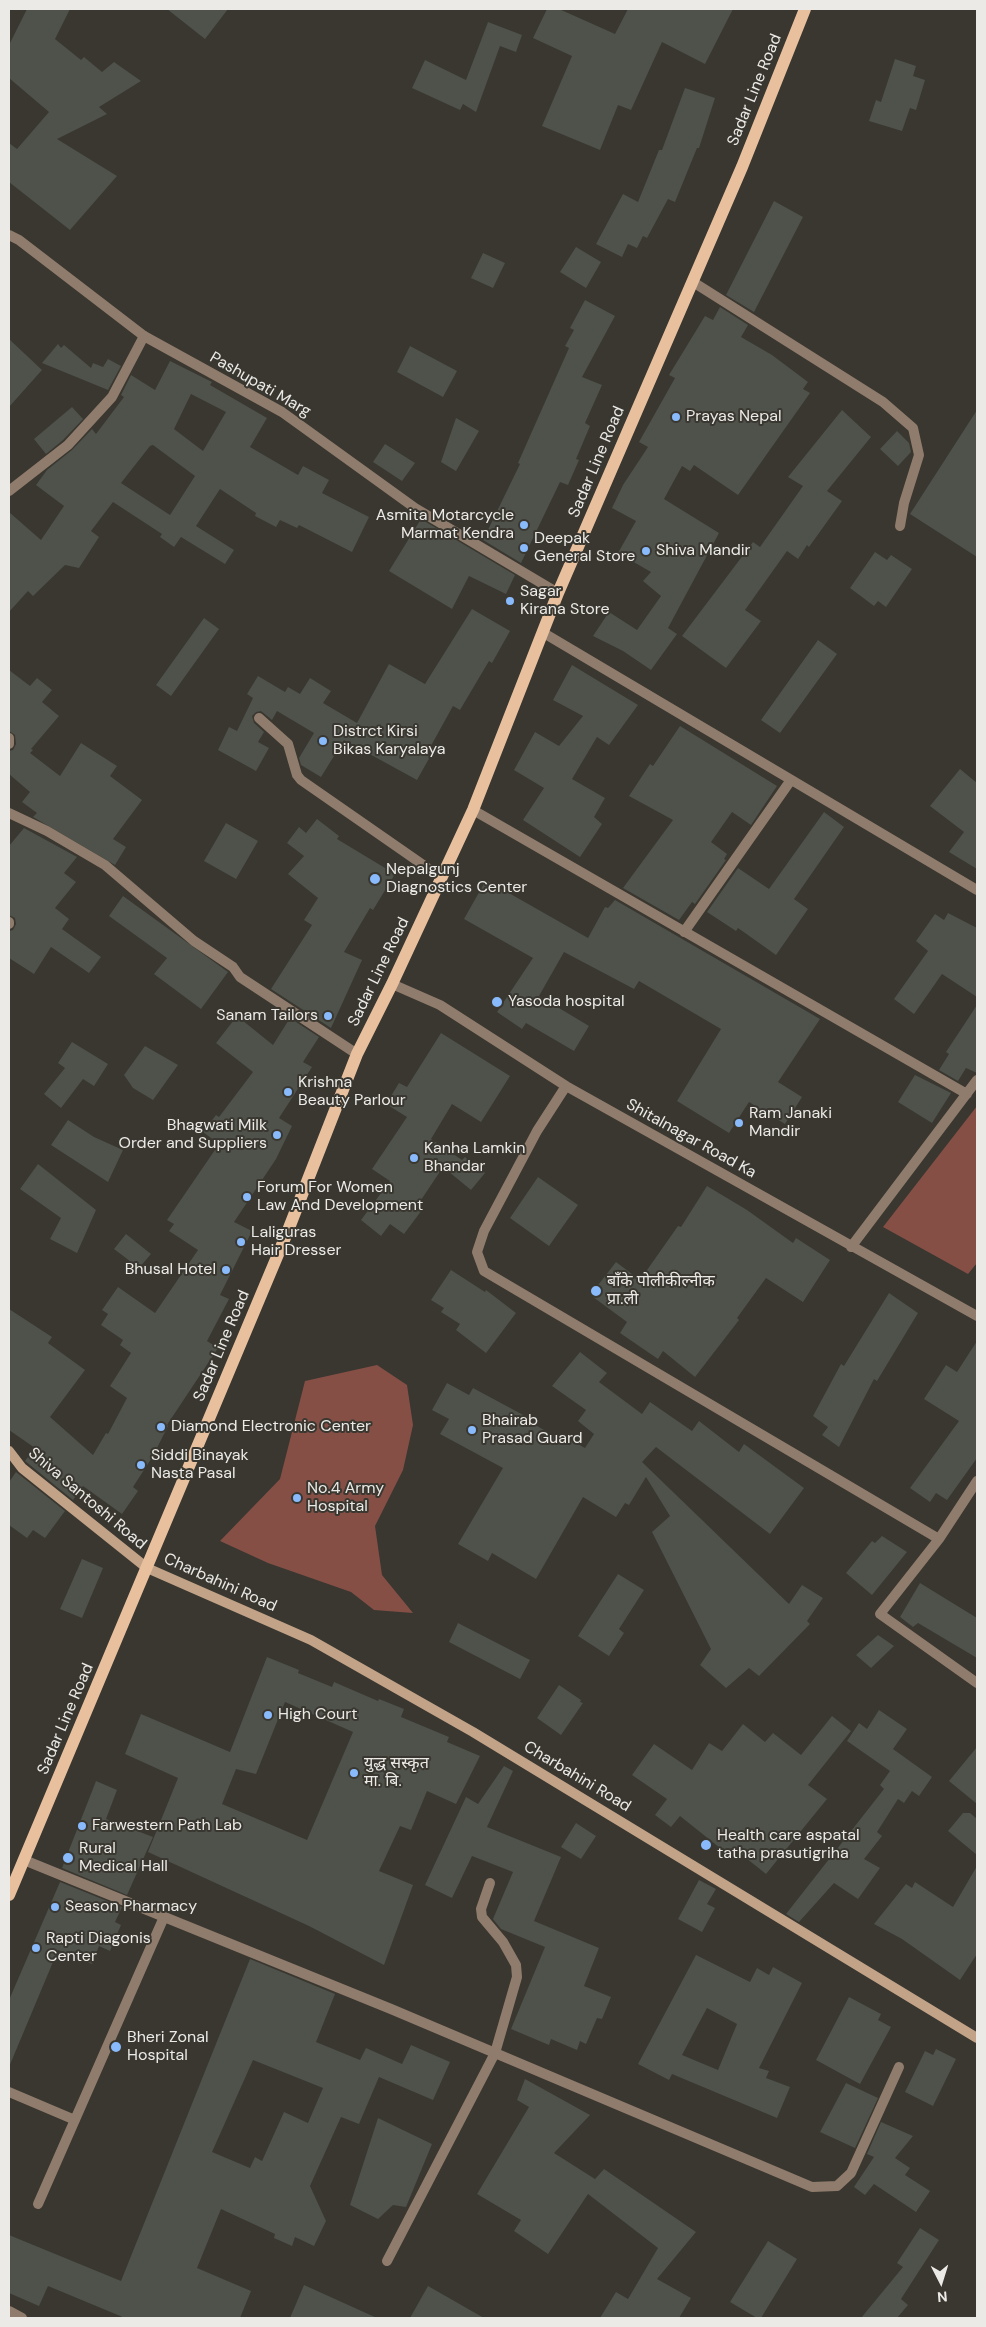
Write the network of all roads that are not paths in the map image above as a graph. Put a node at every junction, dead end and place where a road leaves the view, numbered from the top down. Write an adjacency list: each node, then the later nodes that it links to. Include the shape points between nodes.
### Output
1 (805, 9): 3 (main road, Sadar Line Road)
2 (9, 236): 4 (street, Pashupati Marg, via 19,240)
3 (693, 282): 6 (street, via 883,402 913,428 919,455); 7 (main road, Sadar Line Road)
4 (144, 336): 5 (street, via 112,396 68,445); 7 (street, Pashupati Marg, via 282,412 415,508)
5 (9, 491)
6 (900, 526)
7 (558, 593): 8 (main road, Sadar Line Road)
8 (542, 632): 12 (street); 13 (main road, Sadar Line Road)
9 (259, 718): 15 (street, via 288,744 301,780)
10 (9, 738): 11 (street)
11 (9, 744)
12 (791, 780): 16 (street); 17 (street)
13 (474, 810): 15 (main road, Sadar Line Road); 17 (street)
14 (9, 813): 19 (street, via 105,865 194,941 232,967 240,977)
15 (442, 878): 18 (main road, Sadar Line Road)
16 (977, 890)
17 (684, 932): 22 (street)
18 (392, 984): 19 (main road, Sadar Line Road); 21 (street, Shitalnagar Road Ka, via 440,1005)
19 (357, 1054): 28 (main road, Sadar Line Road, via 287,1233)
20 (977, 1080): 22 (street)
21 (566, 1086): 23 (street, Shitalnagar Road Ka); 27 (street, via 537,1131 484,1231 477,1252 484,1271)
22 (967, 1094): 23 (street)
23 (851, 1247): 24 (street, Shitalnagar Road Ka)
24 (977, 1316)
25 (9, 1451): 28 (main road, Shiva Santoshi Road, via 22,1468)
26 (977, 1481): 27 (street)
27 (939, 1539): 29 (street, via 880,1614)
28 (147, 1568): 30 (main road, Sadar Line Road); 34 (main road, Charbahini Road, via 337,1654 473,1732)
29 (977, 1683)
30 (24, 1860): 32 (main road, Sadar Line Road); 33 (street)
31 (490, 1883): 35 (street, via 481,1909 482,1917 503,1942 516,1965 517,1977)
32 (9, 1895)
33 (164, 1917): 35 (street); 38 (street)
34 (977, 2038)
35 (494, 2053): 36 (street, via 812,2187 837,2186 851,2173); 40 (street)
36 (899, 2067)
37 (9, 2092): 38 (street)
38 (75, 2120): 39 (street)
39 (38, 2204)
40 (387, 2261)
41 (9, 2311): 42 (street)
42 (22, 2318)

